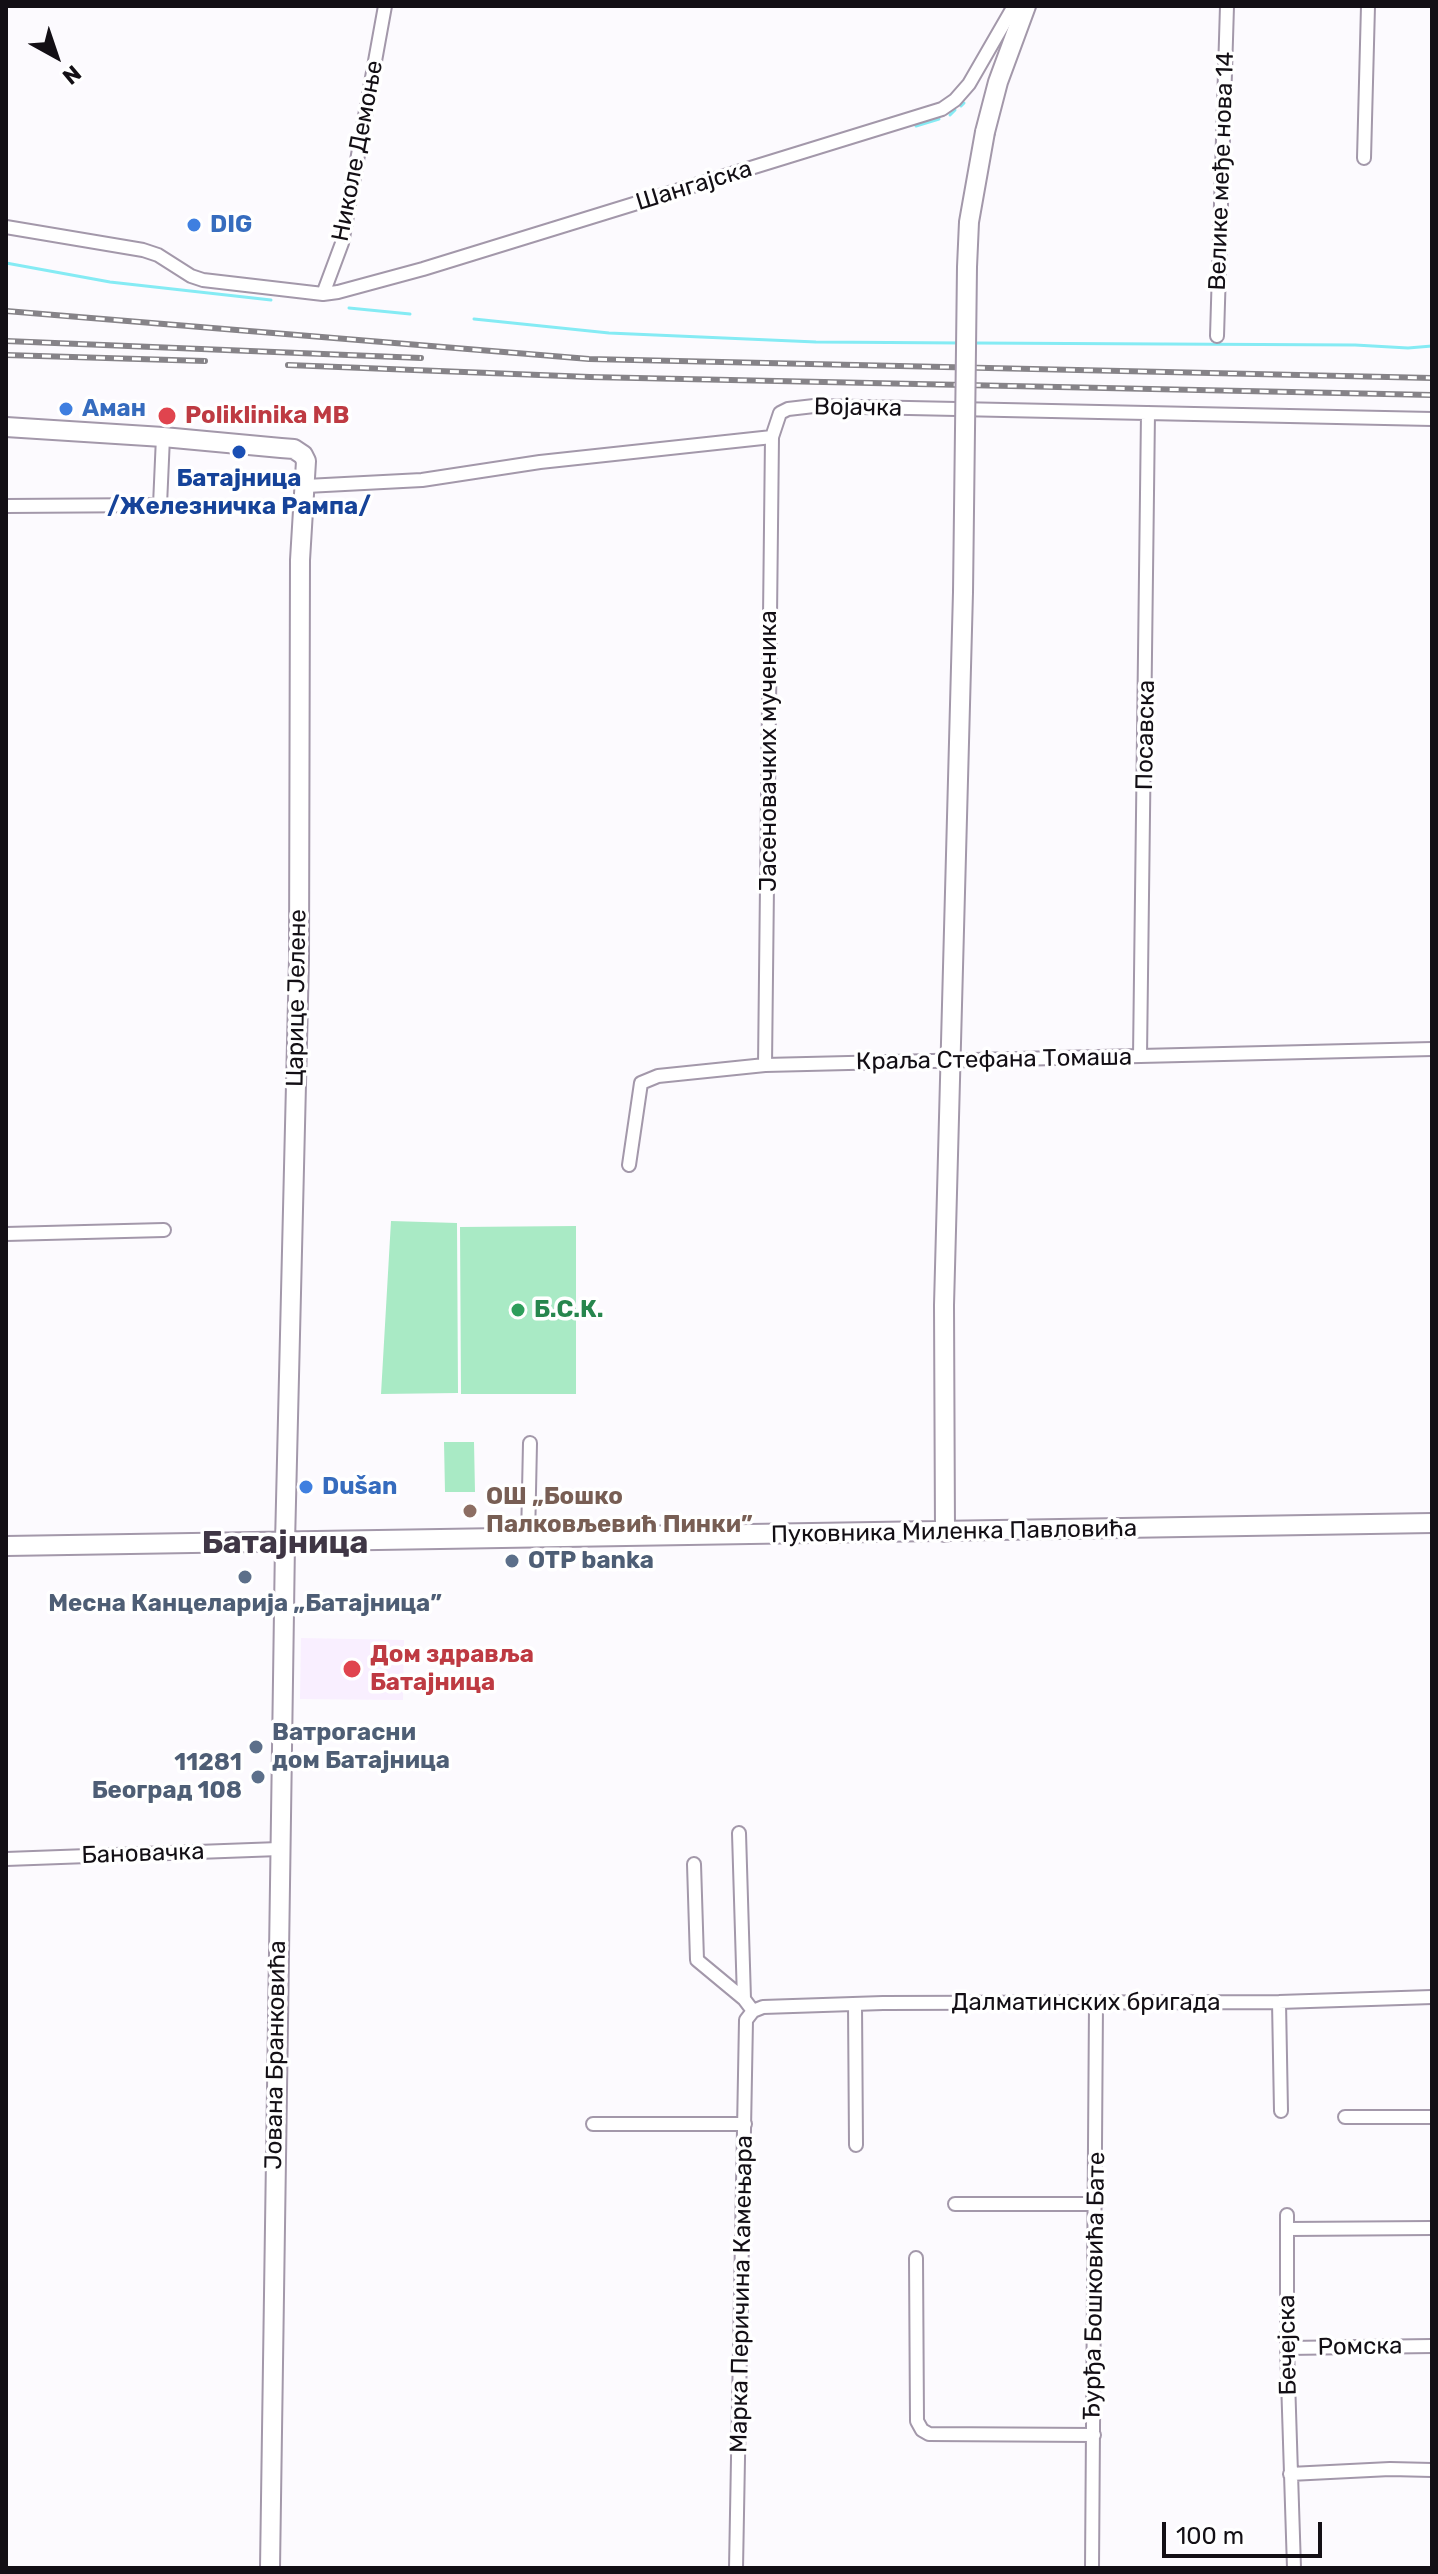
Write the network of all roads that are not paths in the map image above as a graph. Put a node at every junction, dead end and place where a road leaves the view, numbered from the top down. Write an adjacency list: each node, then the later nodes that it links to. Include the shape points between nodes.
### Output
1 (385, 6): 8 (street, Николе Демоње, via 342,243)
2 (1014, 6): 8 (street, Шангајска, via 969,84 934,112 423,269)
3 (1026, 6): 19 (main road, bridge, via 998,82 969,222)
4 (1227, 6): 9 (street, Велике међе нова 14)
5 (1368, 6): 6 (street)
6 (1364, 158)
7 (6, 227): 8 (street, Шангајска, via 143,250 203,280)
8 (323, 294)
9 (1217, 336)
10 (1148, 413): 11 (street, Војачка); 14 (street, Војачка, via 814,406 780,413); 18 (street, Посавска)
11 (1432, 419)
12 (6, 427): 13 (main road)
13 (163, 437): 15 (main road, Царице Јелене, via 294,449 306,461); 16 (street, via 160,505)
14 (772, 437): 15 (street, via 422,480); 20 (street, Јасеновачких мученика)
15 (306, 486): 28 (main road, Царице Јелене, via 300,560 299,959)
16 (6, 506)
17 (1432, 1049): 18 (street, Краља Стефана Томаша)
18 (1140, 1056): 19 (street, Краља Стефана Томаша)
19 (949, 1060): 20 (street, Краља Стефана Томаша); 26 (main road)
20 (765, 1065): 21 (street, Краља Стефана Томаша, via 647,1078 638,1092)
21 (629, 1165)
22 (164, 1230): 23 (street)
23 (6, 1234)
24 (530, 1443): 27 (street)
25 (1432, 1523): 26 (main road, Пуковника Миленка Павловића)
26 (945, 1532): 27 (main road, Пуковника Миленка Павловића)
27 (528, 1539): 28 (main road, Пуковника Миленка Павловића)
28 (285, 1543): 29 (main road, Пуковника Миленка Павловића); 31 (main road, Јована Бранковића)
29 (6, 1546)
30 (739, 1833): 35 (street)
31 (279, 1849): 32 (street, Бановачка); 57 (main road, Јована Бранковића)
32 (6, 1859)
33 (694, 1864): 35 (street, via 697,1960)
34 (1432, 1997): 36 (street, Далматинских бригада)
35 (744, 1999): 39 (street)
36 (1279, 2002): 38 (street, Далматинских бригада); 40 (street)
37 (855, 2004): 38 (street, Далматинских бригада); 39 (street, Далматинских бригада, via 763,2007); 45 (street)
38 (1096, 2004): 47 (street, Ђурђа Бошковића Бате)
39 (750, 2016): 44 (street, Марка Перичина Камењара)
40 (1281, 2111)
41 (1345, 2117): 42 (street)
42 (1432, 2117)
43 (593, 2124): 44 (street)
44 (745, 2124): 58 (street, Марка Перичина Камењара)
45 (856, 2145)
46 (955, 2204): 47 (street)
47 (1096, 2204): 54 (street, Ђурђа Бошковића Бате)
48 (1287, 2215): 50 (street, Бечејска)
49 (1432, 2228): 50 (street)
50 (1288, 2229): 53 (street, Бечејска)
51 (916, 2258): 54 (street, via 917,2421 922,2430)
52 (1432, 2346): 53 (street, Ромска)
53 (1287, 2348): 56 (street, Бечејска)
54 (1094, 2435): 59 (street, Ђурђа Бошковића Бате)
55 (1432, 2470): 56 (street)
56 (1290, 2474): 60 (street, Бечејска)
57 (270, 2568)
58 (736, 2568)
59 (1092, 2568)
60 (1294, 2568)

